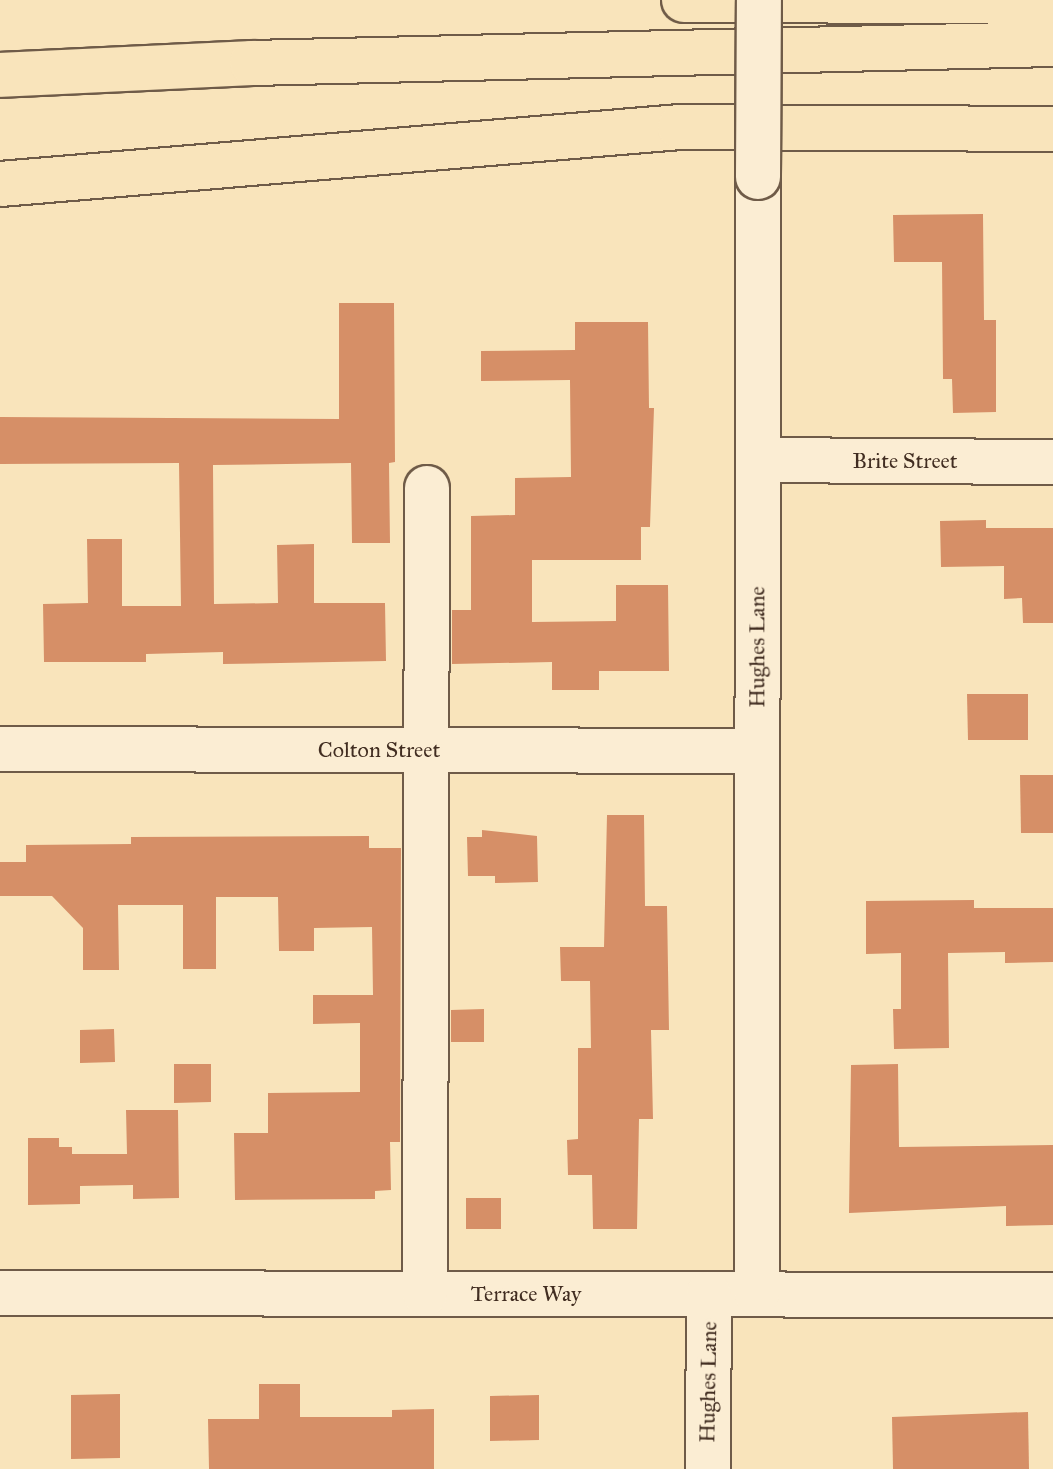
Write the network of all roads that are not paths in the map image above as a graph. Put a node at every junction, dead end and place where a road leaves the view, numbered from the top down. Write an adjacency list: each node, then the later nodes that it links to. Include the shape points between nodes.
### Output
1 (684, 0): 3 (highway)
2 (759, 0): 8 (street, Hughes Lane, bridge)
3 (1053, 1)
4 (1053, 44): 5 (highway, via 268,63)
5 (0, 75)
6 (1053, 129): 7 (highway, via 680,127)
7 (0, 184)
8 (758, 460): 9 (street, Brite Street); 13 (street, Hughes Lane)
9 (1053, 462)
10 (427, 488): 12 (street)
11 (0, 749): 12 (street, Colton Street)
12 (427, 750): 13 (street, Colton Street); 15 (street)
13 (757, 751): 17 (street, Hughes Lane)
14 (0, 1293): 15 (street, Terrace Way)
15 (425, 1294): 16 (street, Terrace Way)
16 (709, 1294): 17 (street, Terrace Way); 19 (street, Hughes Lane)
17 (757, 1294): 18 (street, Terrace Way)
18 (1053, 1295)
19 (708, 1469)

